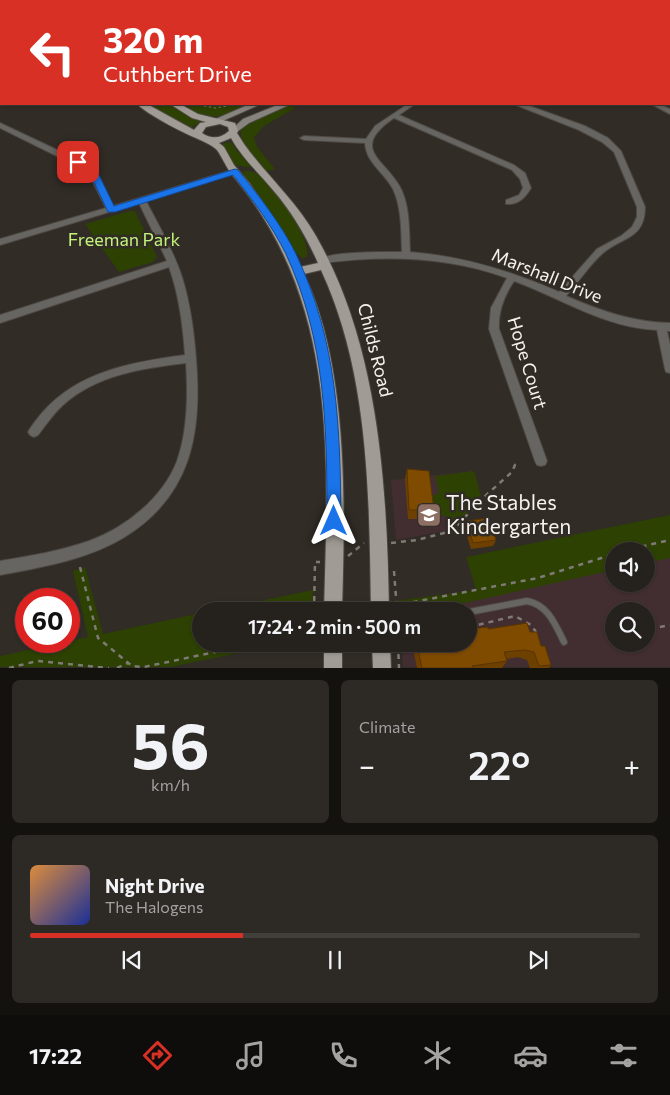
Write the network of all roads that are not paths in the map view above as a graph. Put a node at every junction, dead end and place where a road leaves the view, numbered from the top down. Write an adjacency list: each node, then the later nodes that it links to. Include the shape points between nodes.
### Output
1 (143, 105): 15 (main road)
2 (176, 105): 12 (main road, via 195,116)
3 (254, 105): 12 (main road)
4 (259, 105): 9 (main road)
5 (285, 105): 9 (main road)
6 (410, 105): 11 (street)
7 (521, 105): 29 (street, via 606,140 617,151 641,207 641,217 635,229 600,251)
8 (656, 105): 10 (street)
9 (270, 112): 14 (main road, via 246,121)
10 (670, 112)
11 (394, 115): 17 (street, via 376,128); 21 (street, via 517,170 526,179 526,192 520,199)
12 (214, 121): 14 (main road, via 229,123); 15 (main road, via 200,128 198,134)
13 (0, 125): 22 (street, via 86,166)
14 (234, 132): 15 (main road, via 221,140); 19 (main road, Childs Road, via 241,149)
15 (202, 138): 18 (main road, via 221,149)
16 (304, 138): 17 (street)
17 (368, 142): 24 (street, via 370,155 394,183 401,198)
18 (235, 172): 19 (main road, via 250,169); 20 (street); 27 (main road, via 262,205)
19 (264, 173): 25 (main road, Childs Road, via 297,213)
20 (142, 201): 22 (street); 26 (street)
21 (509, 202)
22 (111, 210): 23 (street)
23 (0, 242)
24 (406, 253): 25 (street, Marshall Drive, via 373,254); 28 (street, Marshall Drive, via 464,262)
25 (325, 262): 27 (main road); 38 (main road, Childs Road, via 354,344 369,413)
26 (172, 263): 30 (street); 32 (street, via 186,312)
27 (297, 269): 37 (main road, via 320,336 331,402)
28 (512, 277): 29 (street, Marshall Drive); 35 (street, Hope Court, via 494,310 494,329)
29 (560, 297): 31 (street, Marshall Drive, via 602,316)
30 (0, 319)
31 (666, 327): 33 (street)
32 (190, 358): 34 (street, via 145,364 94,380 60,401); 36 (street, via 192,388 187,444 177,474 159,500 135,523 100,544)
33 (670, 369)
34 (34, 432)
35 (541, 461)
36 (0, 568)
37 (333, 602)
38 (380, 602)
39 (477, 610): 40 (lane, via 534,602 548,612)
40 (564, 642)
41 (333, 652): 43 (main road)
42 (381, 652): 44 (main road)
43 (333, 668)
44 (382, 668)

